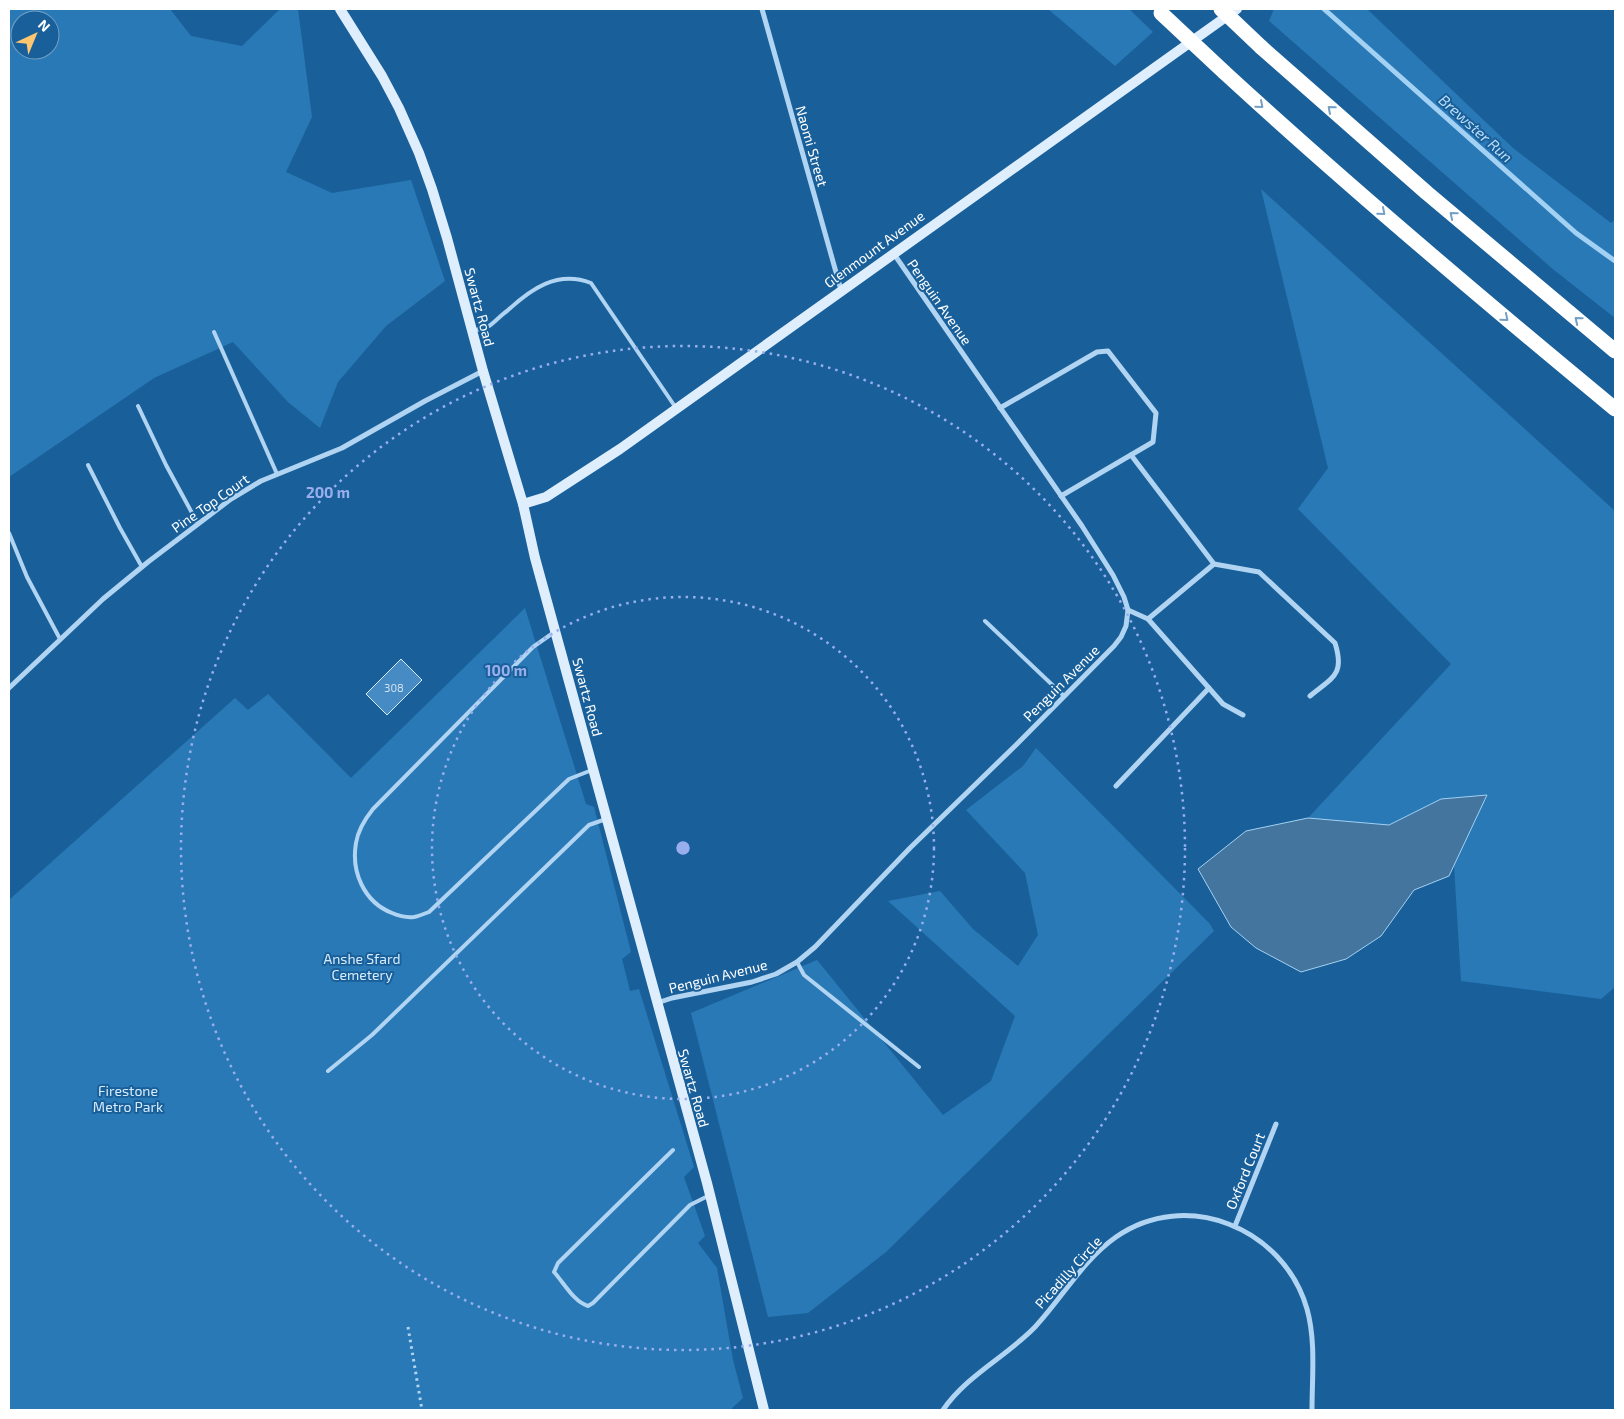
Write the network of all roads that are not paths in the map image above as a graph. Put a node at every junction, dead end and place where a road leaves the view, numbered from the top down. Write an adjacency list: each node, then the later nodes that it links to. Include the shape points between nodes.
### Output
1 (340, 9): 9 (street, Swartz Road, via 382,76 419,153 444,226)
2 (762, 9): 7 (street, Naomi Street)
3 (1221, 9): 10 (highway, one-way to 3, bridge, via 1427,193)
4 (1237, 9): 6 (street, Glenmount Avenue)
5 (1159, 11): 15 (highway, one-way to 15, bridge, via 1400,228)
6 (893, 254): 7 (street, Glenmount Avenue); 14 (street, Penguin Avenue)
7 (841, 290): 13 (street, Glenmount Avenue)
8 (214, 332): 18 (lane)
9 (472, 332): 11 (street, Swartz Road); 13 (lane, via 489,326 526,293 542,285 565,278 580,279 591,284)
10 (1615, 351)
11 (483, 371): 18 (street, Pine Top Court, via 342,448); 20 (street, Swartz Road)
12 (138, 406): 21 (lane)
13 (676, 408): 20 (street, Glenmount Avenue, via 546,497)
14 (1000, 408): 16 (street, via 1097,352 1108,351 1156,413 1153,442); 19 (street, Penguin Avenue)
15 (1615, 409)
16 (1131, 455): 19 (street); 23 (street)
17 (88, 465): 24 (lane)
18 (277, 474): 21 (street, Pine Top Court, via 231,499)
19 (1061, 496): 25 (street, Penguin Avenue, via 1114,576)
20 (523, 504): 28 (street, Swartz Road)
21 (198, 524): 24 (street, Pine Top Court)
22 (9, 533): 29 (lane)
23 (1214, 564): 26 (street); 33 (street, via 1260,572 1335,644 1340,659 1336,675)
24 (142, 567): 29 (street, Pine Top Court)
25 (1128, 610): 26 (street); 32 (street, Penguin Avenue, via 1121,637)
26 (1148, 620): 31 (street)
27 (985, 621): 32 (lane)
28 (555, 632): 35 (street, Swartz Road); 35 (lane, via 533,647 363,822 356,842 355,861 366,894 383,909 402,917 429,912 569,779)
29 (60, 640): 30 (street, Pine Top Court)
30 (9, 688)
31 (1209, 688): 34 (street, via 1222,704); 36 (street)
32 (1064, 696): 38 (street, Penguin Avenue)
33 (1310, 696)
34 (1243, 715)
35 (593, 770): 37 (street, Swartz Road)
36 (1116, 786)
37 (606, 819): 39 (street, Swartz Road); 41 (lane, via 589,826 372,1036)
38 (797, 962): 39 (street, Penguin Avenue, via 752,982); 40 (lane, via 804,975)
39 (657, 1003): 44 (street, Swartz Road)
40 (919, 1067)
41 (328, 1071)
42 (1276, 1124): 45 (street, Oxford Court)
43 (673, 1150): 44 (lane, via 558,1263 554,1272 575,1298 588,1306 593,1303 690,1205)
44 (710, 1195): 46 (street, Swartz Road)
45 (1235, 1226): 47 (street, Picadilly Circle, via 1205,1217 1168,1217 1131,1228 1116,1237 1093,1258 1035,1327 968,1380); 48 (street, Picadilly Circle, via 1250,1233 1275,1254 1302,1294 1312,1340)
46 (764, 1410)
47 (943, 1410)
48 (1312, 1410)

